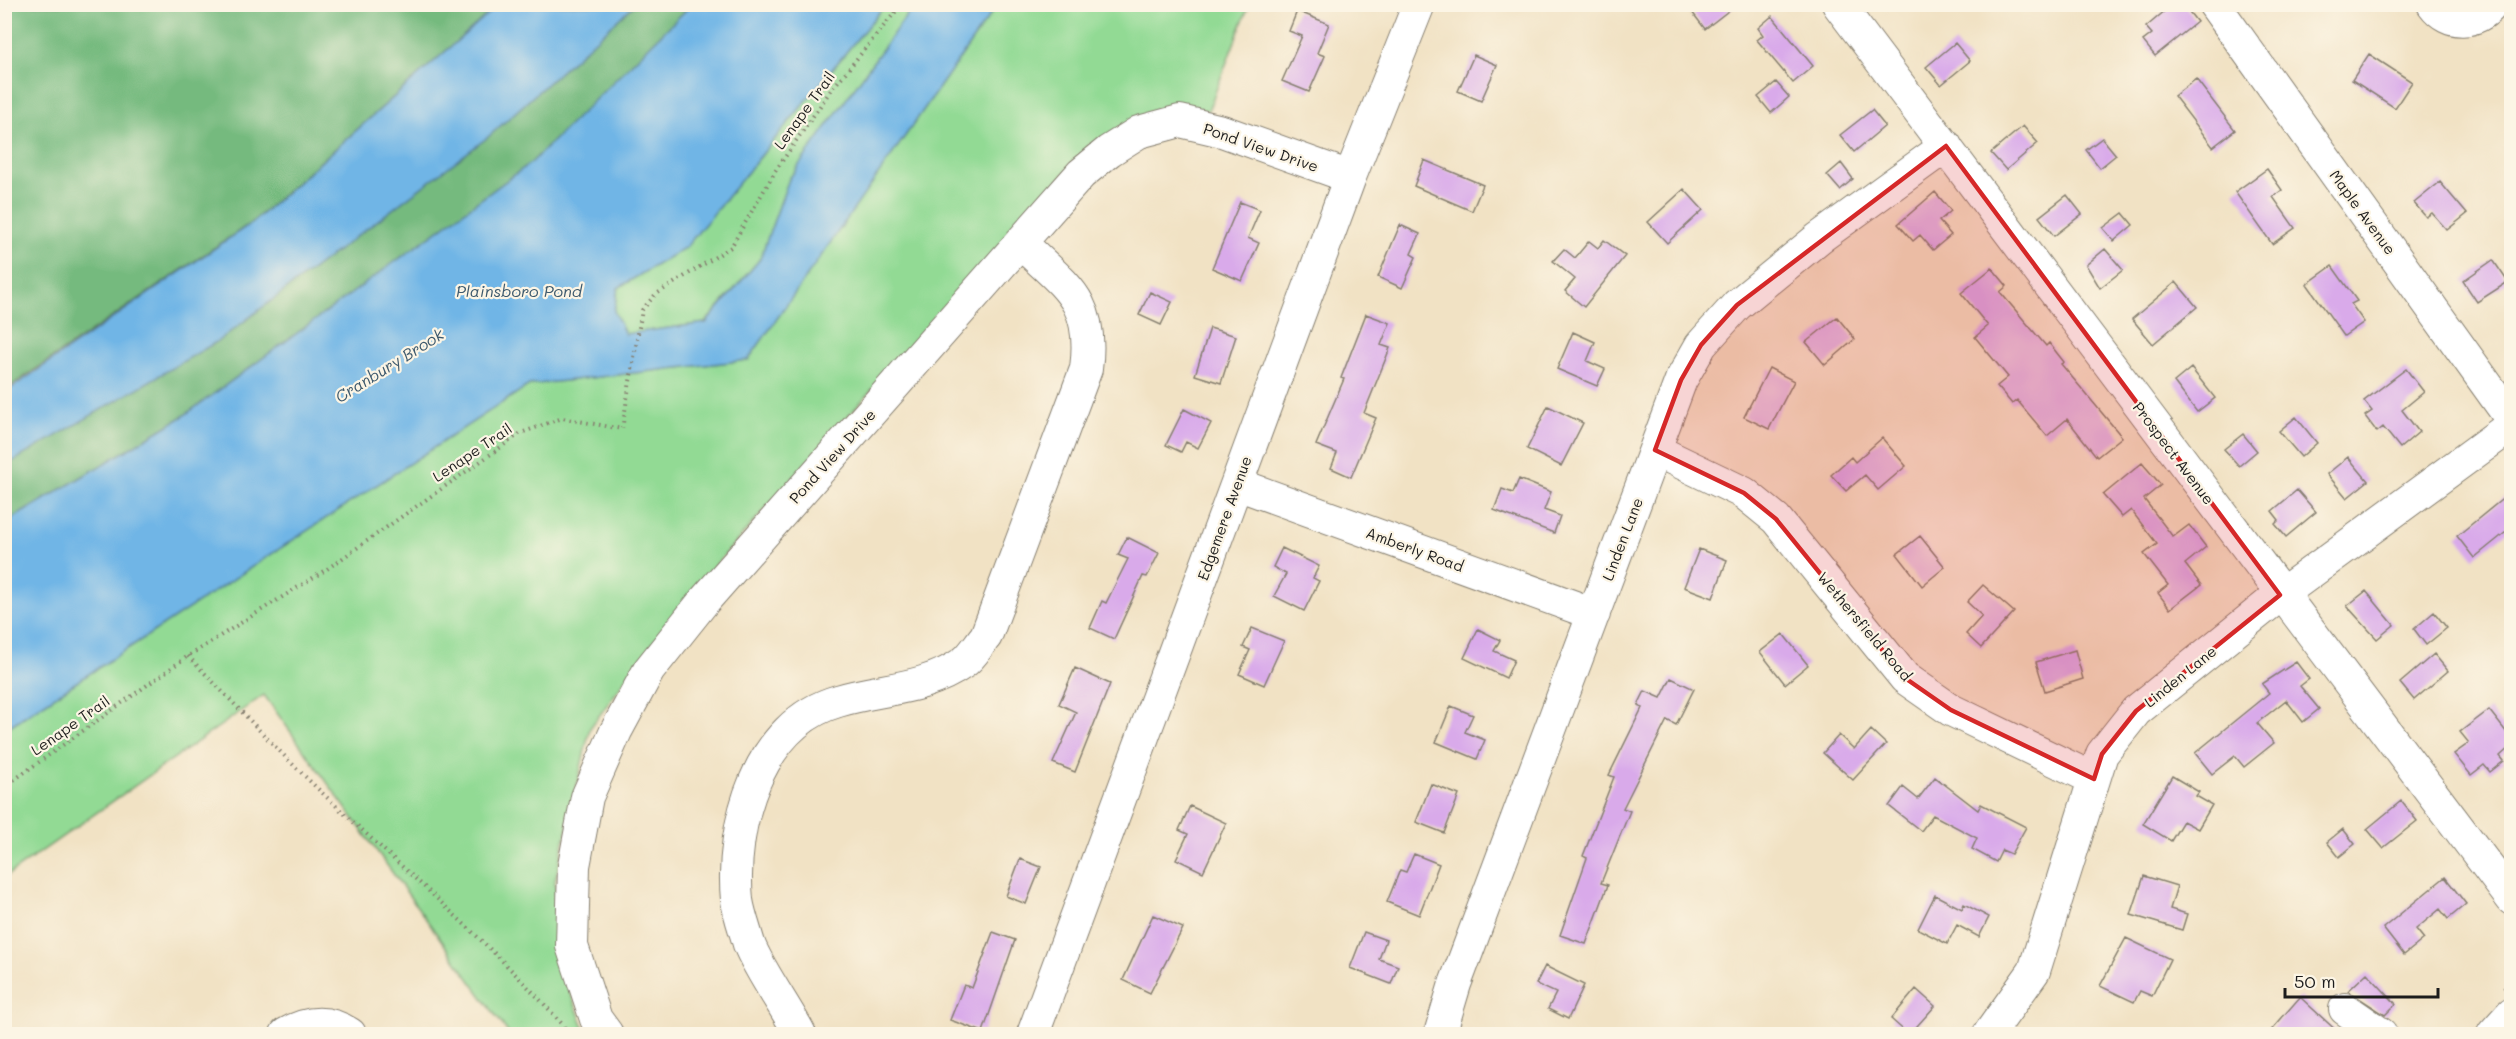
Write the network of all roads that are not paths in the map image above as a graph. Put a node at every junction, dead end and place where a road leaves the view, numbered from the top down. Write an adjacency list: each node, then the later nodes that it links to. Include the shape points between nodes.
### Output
1 (1419, 4): 7 (street, Edgemere Avenue)
2 (1838, 4): 6 (street, Prospect Avenue)
3 (2214, 4): 9 (street, Maple Avenue)
4 (2433, 4): 5 (street, via 2447,17 2458,20 2474,19)
5 (2493, 4)
6 (1946, 146): 11 (street, Linden Lane, via 1819,238 1737,305 1701,345 1682,380); 13 (street, Prospect Avenue)
7 (1350, 177): 8 (street, Pond View Drive, via 1222,131 1180,121 1139,132 1109,151 1081,174); 12 (street, Edgemere Avenue)
8 (1021, 243): 21 (street, Pond View Drive, via 704,601 649,670 616,731 587,797 574,866 572,946 596,1019); 22 (street, via 1070,290 1087,319 1090,343 1086,369 986,636 964,662 930,682 836,701 798,721 765,757 748,797 739,849 737,900 750,946)
9 (2511, 420)
10 (2511, 425): 13 (street, Linden Lane)
11 (1655, 450): 14 (street, Linden Lane); 15 (street, Wethersfield Road, via 1744,493 1776,519 1905,678 1951,710)
12 (1237, 484): 14 (street, Amberly Road); 23 (street, Edgemere Avenue)
13 (2280, 596): 15 (street, Linden Lane, via 2136,711 2102,754); 16 (street, Prospect Avenue)
14 (1594, 614): 24 (street, Linden Lane, via 1455,984)
15 (2094, 779): 25 (street, Linden Lane, via 2034,971)
16 (2511, 899)
17 (2345, 1009): 26 (street)
18 (2511, 1013): 27 (street)
19 (286, 1035): 20 (street, via 319,1023 331,1024)
20 (350, 1035)
21 (607, 1035)
22 (800, 1035)
23 (1033, 1035)
24 (1440, 1035)
25 (1989, 1035)
26 (2382, 1035)
27 (2493, 1035)

